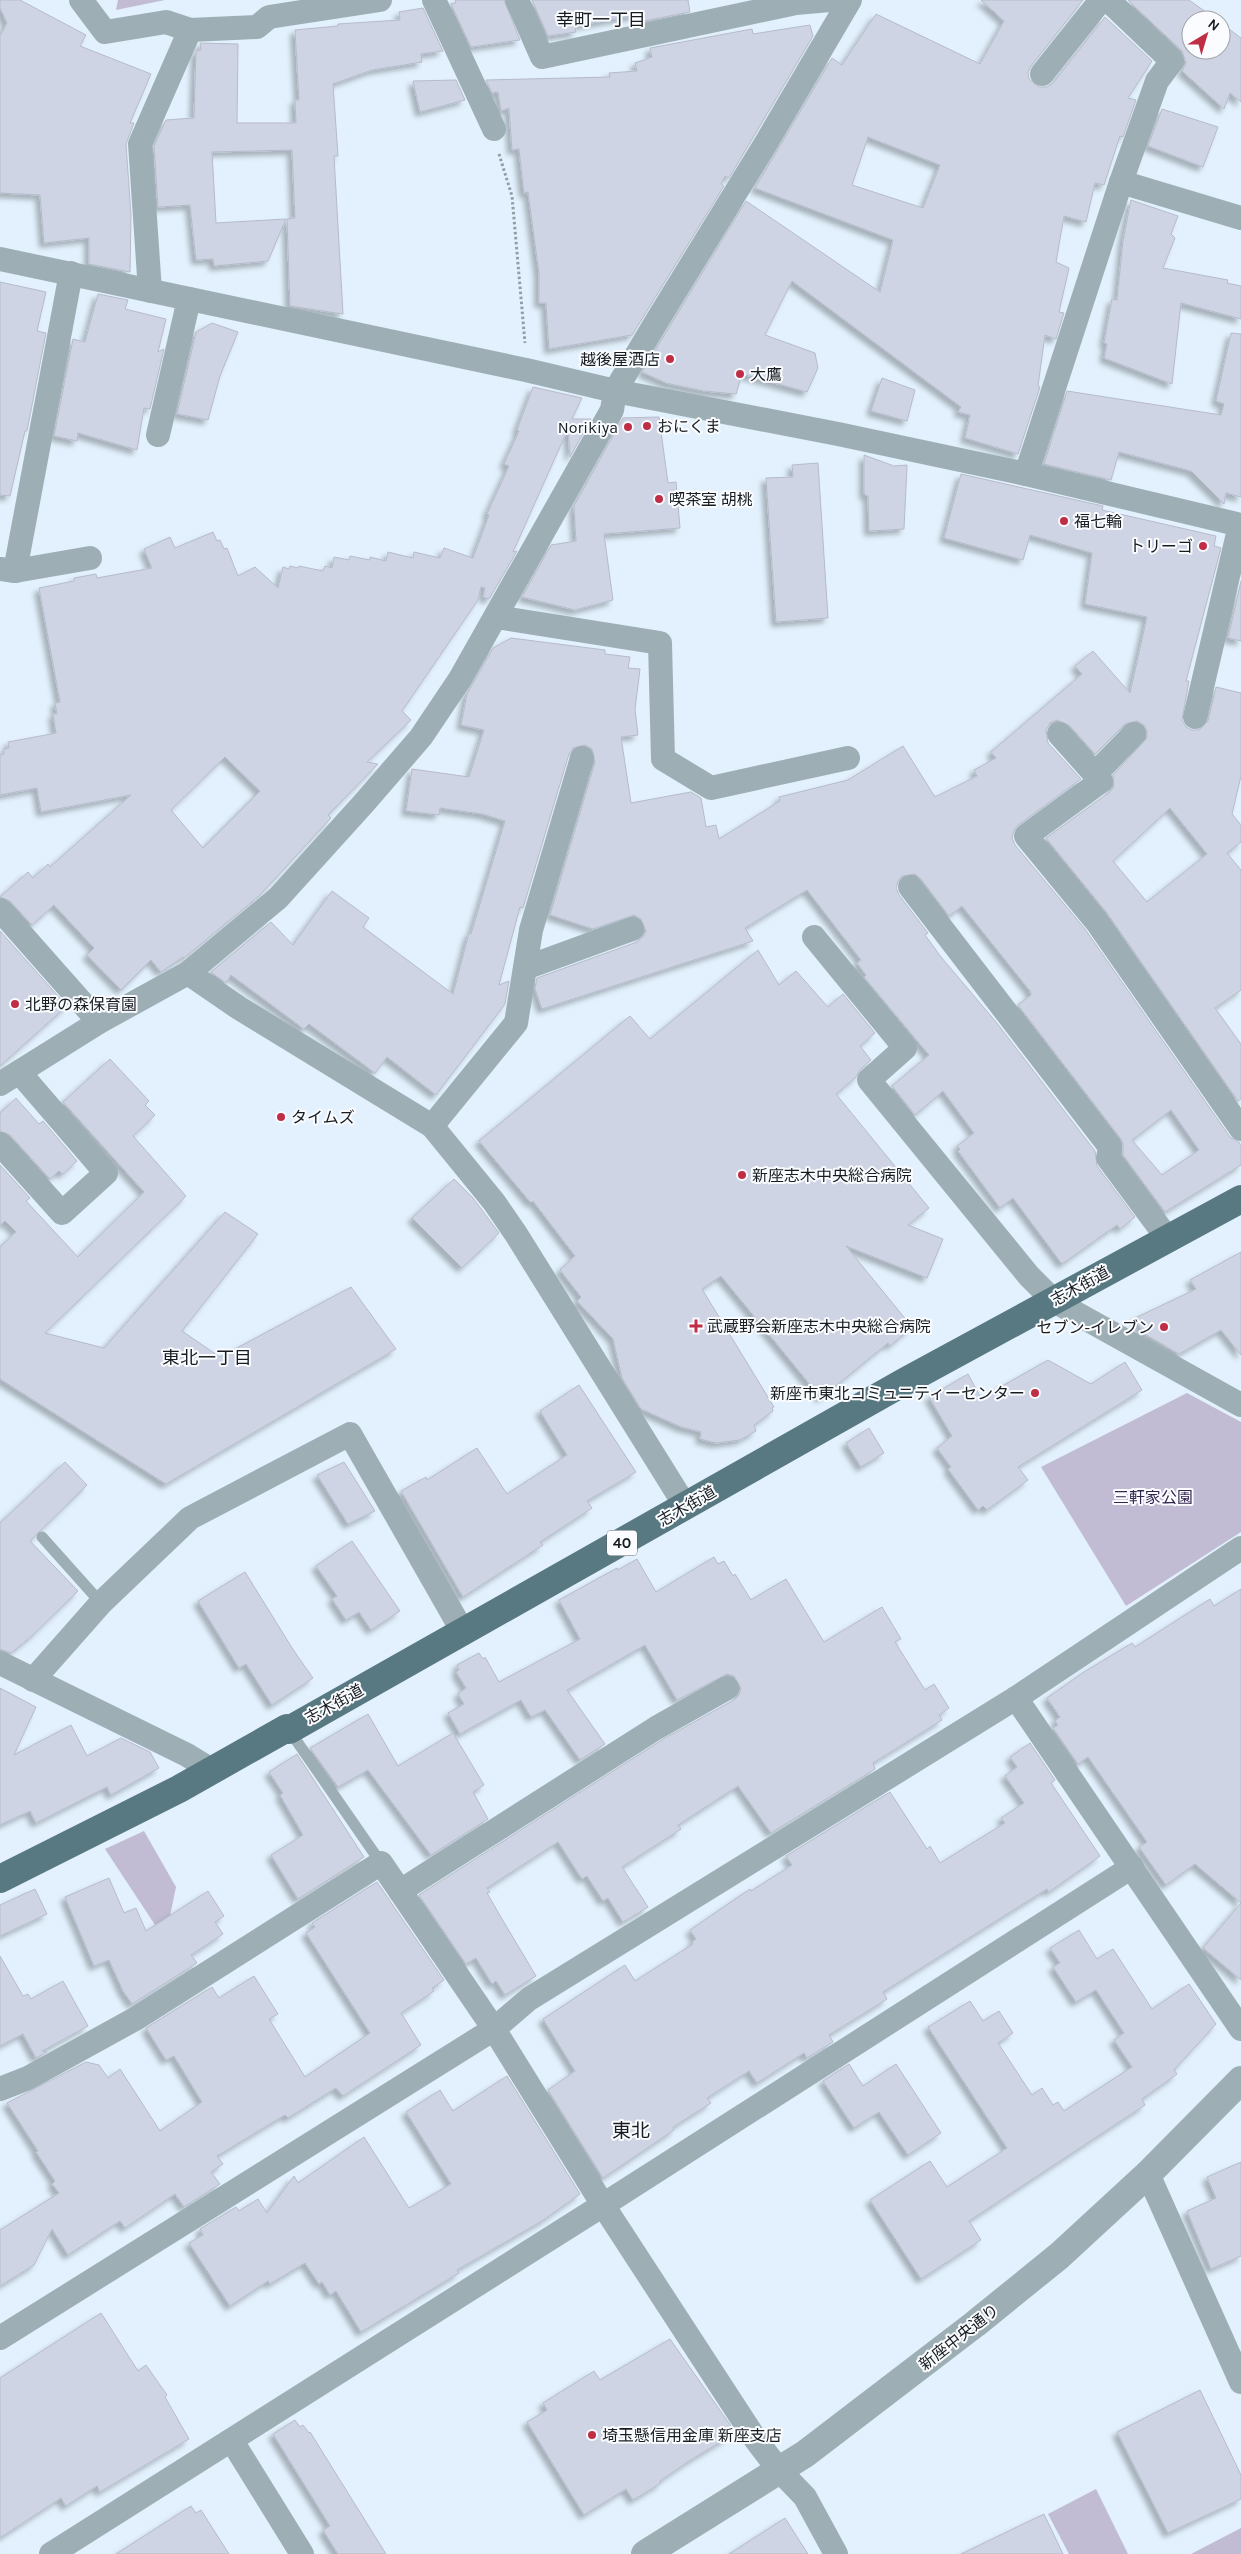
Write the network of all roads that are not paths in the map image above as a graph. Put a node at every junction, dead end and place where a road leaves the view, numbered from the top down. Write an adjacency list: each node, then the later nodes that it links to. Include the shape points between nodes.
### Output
1 (81, 0): 9 (street, via 105,32 166,22)
2 (380, 0): 9 (street, via 269,17 257,27)
3 (434, 0): 11 (street)
4 (517, 0): 5 (street, via 542,58 796,3)
5 (830, 0)
6 (850, 0): 18 (street)
7 (1101, 0): 10 (street)
8 (1108, 0): 12 (street, via 1172,61 1156,81)
9 (190, 30): 16 (street, via 140,144)
10 (1042, 74)
11 (494, 129)
12 (1121, 182): 13 (street); 20 (street)
13 (1241, 218)
14 (0, 259): 15 (street)
15 (71, 273): 16 (street); 23 (street)
16 (150, 291): 17 (street)
17 (188, 299): 18 (street); 19 (street)
18 (616, 391): 20 (street); 24 (street, via 612,410)
19 (158, 435)
20 (1026, 474): 21 (street)
21 (1241, 525): 25 (street)
22 (90, 558): 23 (street)
23 (7, 570)
24 (496, 617): 29 (street, via 660,643 663,759 711,788); 36 (street, via 421,737 364,803 278,898)
25 (1195, 716)
26 (1059, 734): 30 (street)
27 (1134, 734): 30 (street)
28 (582, 758): 35 (street, via 531,930)
29 (848, 758)
30 (1095, 774): 40 (street, via 1101,781 1026,836 1096,921)
31 (910, 888): 43 (street, via 1110,1147 1108,1158)
32 (0, 910): 37 (street)
33 (632, 930): 35 (street)
34 (814, 938): 44 (street, via 905,1048 869,1080 1029,1276)
35 (525, 968): 39 (street, via 516,1023)
36 (188, 973): 37 (street); 39 (street, via 239,1008)
37 (99, 1022): 38 (street)
38 (9, 1078): 41 (street, via 106,1173 62,1213)
39 (432, 1126): 46 (street, via 516,1234)
40 (1241, 1129)
41 (0, 1144)
42 (1241, 1199): 43 (main road, 志木街道 / 40)
43 (1168, 1239): 44 (main road, 志木街道 / 40)
44 (1054, 1301): 45 (street); 46 (main road, 志木街道 / 40)
45 (1241, 1405)
46 (686, 1506): 50 (main road, 志木街道 / 40)
47 (42, 1537): 49 (lane)
48 (1241, 1548): 54 (street)
49 (101, 1604): 50 (street, via 190,1518 350,1434); 52 (street)
50 (463, 1632): 55 (main road, 志木街道 / 40)
51 (0, 1663): 52 (street)
52 (33, 1680): 56 (street, via 187,1755)
53 (727, 1688): 60 (street, via 656,1728)
54 (1016, 1698): 58 (street); 61 (street, via 529,1999)
55 (289, 1730): 56 (main road, 志木街道 / 40, via 287,1728); 57 (lane)
56 (213, 1771): 59 (main road, 志木街道 / 40)
57 (381, 1863): 60 (street); 64 (street, via 135,2019)
58 (1132, 1867): 62 (street); 66 (street)
59 (0, 1879)
60 (400, 1891): 61 (street)
61 (494, 2029): 66 (street); 67 (street)
62 (1241, 2029)
63 (1241, 2080): 65 (street, 新座中央通り)
64 (0, 2090)
65 (1148, 2174): 68 (street); 70 (street, 新座中央通り, via 1059,2256 975,2324 898,2385)
66 (603, 2205): 69 (street); 70 (street, via 756,2440)
67 (0, 2338)
68 (1240, 2374)
69 (232, 2441): 71 (street); 72 (street)
70 (779, 2470): 73 (street, 新座中央通り); 74 (street, via 805,2497)
71 (51, 2554)
72 (302, 2554)
73 (645, 2554)
74 (836, 2554)

